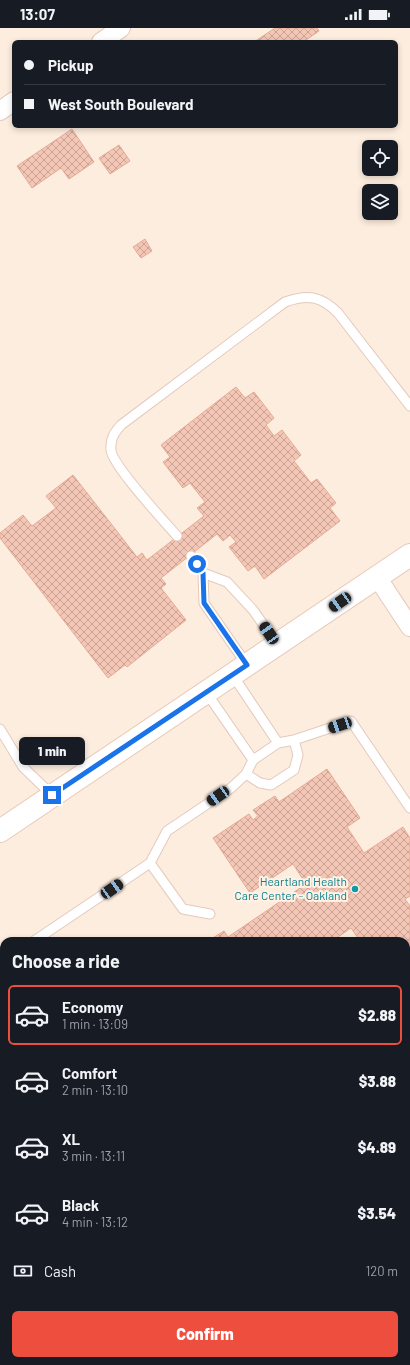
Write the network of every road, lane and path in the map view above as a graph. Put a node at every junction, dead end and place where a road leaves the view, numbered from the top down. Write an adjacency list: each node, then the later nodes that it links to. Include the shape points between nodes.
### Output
1 (121, 28): 2 (street)
2 (104, 40)
3 (12, 102): 4 (street)
4 (0, 111)
5 (410, 406): 6 (lane, via 329,304 316,298 301,296 285,302 121,425 112,437 111,452 119,466)
6 (177, 536)
7 (410, 555): 10 (street)
8 (191, 556): 9 (lane)
9 (203, 573): 12 (lane, via 226,582 253,610); 13 (lane, via 204,603)
10 (377, 577): 11 (street); 12 (street)
11 (410, 627)
12 (277, 644): 13 (street)
13 (240, 670): 14 (street); 17 (lane)
14 (206, 692): 18 (lane); 20 (street)
15 (0, 729): 20 (lane, via 24,767)
16 (294, 740): 17 (lane); 19 (lane, via 298,755 294,770 271,785 260,783); 21 (lane, via 351,721)
17 (278, 743): 18 (lane)
18 (253, 760): 19 (lane)
19 (246, 774): 23 (lane, via 231,788 167,831)
20 (52, 795): 22 (street)
21 (410, 808)
22 (0, 831)
23 (150, 862): 24 (lane, via 183,909); 25 (lane)
24 (210, 914)
25 (40, 937)

